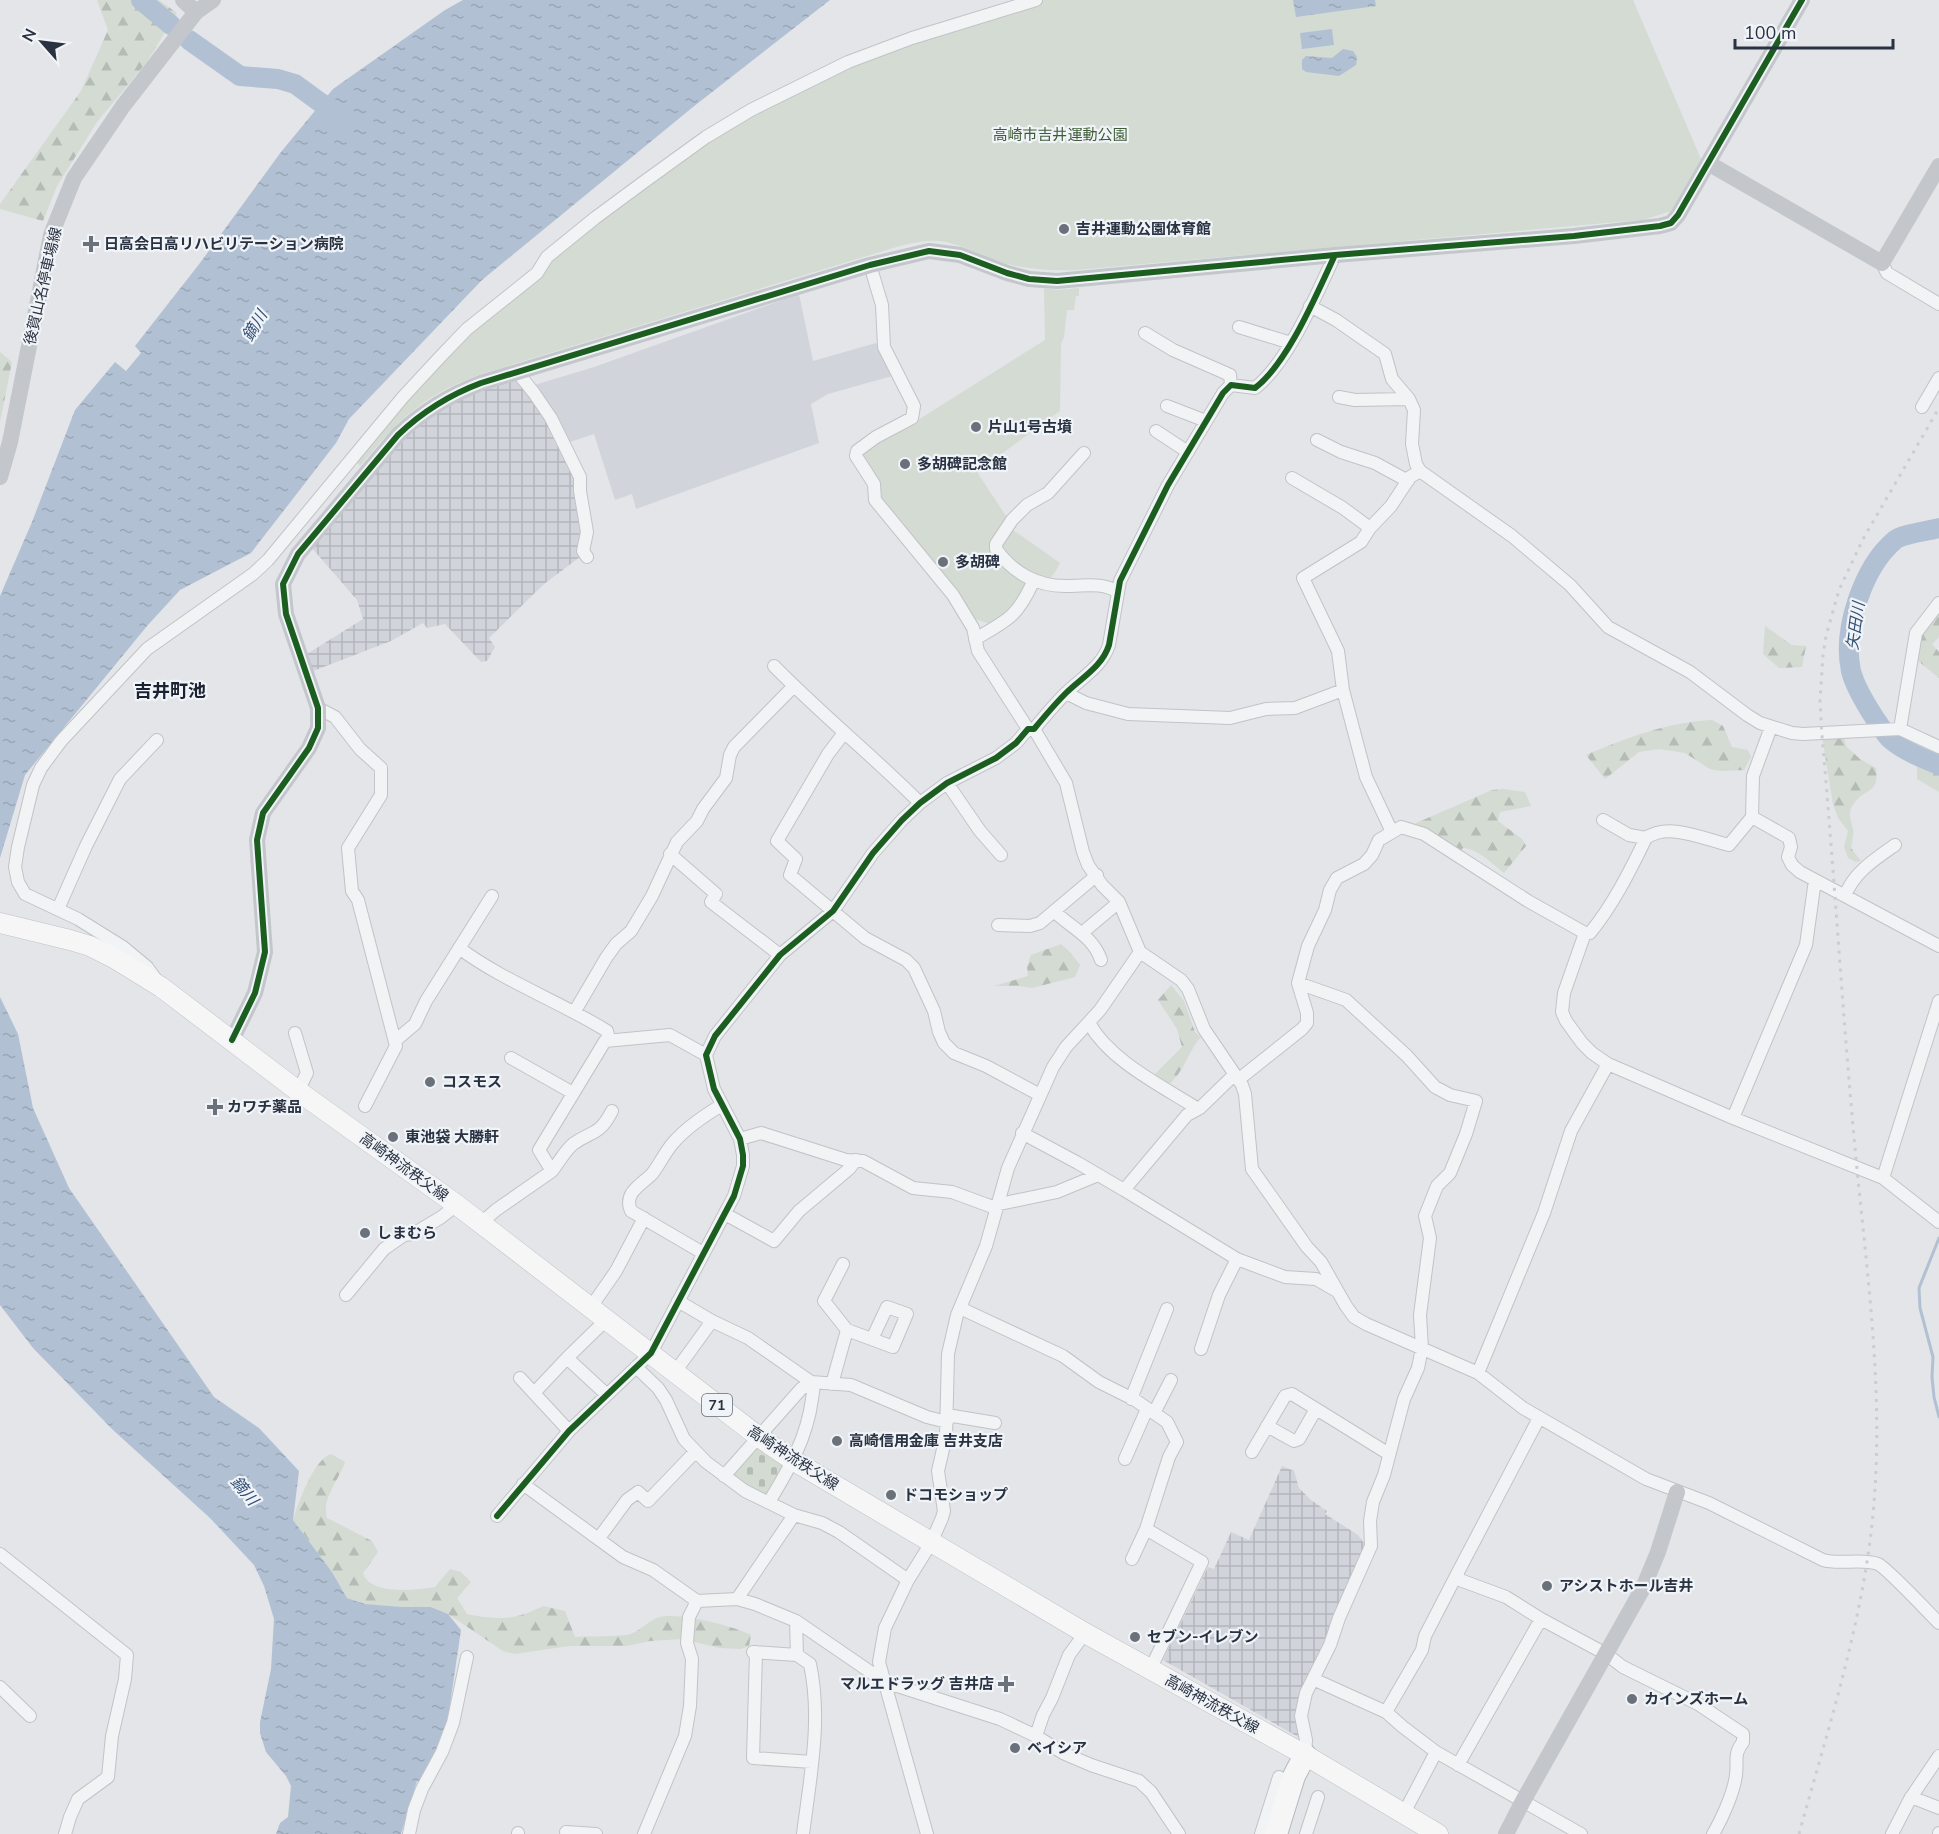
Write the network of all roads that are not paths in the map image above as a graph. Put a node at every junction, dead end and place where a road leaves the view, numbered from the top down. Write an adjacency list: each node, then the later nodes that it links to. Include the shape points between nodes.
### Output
1 (183, 0): 5 (street)
2 (213, 0): 5 (street, 後賀山名停車場線)
3 (1036, 0): 63 (street, via 923,34 848,62 751,110 706,137 595,218 548,257 537,273 467,329 403,397 268,560 147,649 61,741 41,768 33,784 15,867 25,894)
4 (1802, 0): 6 (street)
5 (196, 12): 29 (street, 後賀山名停車場線, via 123,106 74,178 51,236)
6 (1708, 163): 8 (street, via 1678,215 1671,223 1660,226); 9 (street)
7 (1939, 166): 9 (street)
8 (1335, 255): 10 (street, via 1057,281 1029,279 960,255 929,251); 12 (street)
9 (1881, 263): 11 (street, via 1887,273)
10 (870, 265): 16 (street); 37 (street, via 882,305 884,347 914,412 912,418 876,437 856,456 874,484 874,500 954,595 973,627)
11 (1939, 304)
12 (1310, 306): 15 (street); 20 (street, via 1384,354 1392,379)
13 (1239, 327): 15 (street)
14 (1145, 333): 18 (street, via 1230,375)
15 (1291, 343): 18 (street, via 1255,388)
16 (518, 373): 33 (street, via 551,418 580,477 587,532 583,551); 42 (street, via 458,392 417,417 298,554 284,584 286,614)
17 (1939, 378): 22 (street)
18 (1231, 385): 23 (street)
19 (1339, 397): 20 (street)
20 (1409, 399): 28 (street, via 1414,410 1412,444)
21 (1167, 406): 23 (street)
22 (1922, 407)
23 (1206, 421): 26 (street)
24 (1156, 431): 26 (street)
25 (1317, 440): 31 (street)
26 (1188, 452): 35 (street, via 1168,485)
27 (1084, 453): 34 (street, via 1048,493 1012,520 996,544 999,554)
28 (1420, 471): 31 (street); 43 (street, via 1512,536 1569,585 1608,627 1690,672 1747,715)
29 (0, 477)
30 (1292, 478): 32 (street)
31 (1408, 481): 32 (street)
32 (1370, 528): 40 (street, via 1361,542 1303,578 1338,651)
33 (587, 557)
34 (1033, 582): 35 (street, via 1066,587 1098,584); 37 (street, via 1017,612)
35 (1118, 592): 41 (street, via 1106,655)
36 (1939, 603): 45 (street, via 1916,633)
37 (975, 639): 44 (street, via 978,651)
38 (774, 666): 39 (street)
39 (794, 686): 46 (street); 56 (street, via 739,740 730,754 726,778)
40 (1343, 690): 41 (street, via 1305,706 1266,709 1230,718 1128,714 1086,703); 53 (street, via 1366,777)
41 (1066, 693): 44 (street)
42 (318, 708): 82 (street, via 318,728 309,748 263,813 257,840 265,952 255,993); 83 (street, via 334,717 381,768 381,795 348,848 348,860 352,891 358,900)
43 (1771, 727): 45 (street, via 1803,734); 51 (street, via 1754,776)
44 (1031, 729): 49 (street, via 996,758); 58 (street, via 1066,783 1083,852)
45 (1898, 729): 48 (street)
46 (844, 733): 50 (street); 64 (street, via 777,841 796,860 790,874)
47 (157, 740): 63 (street, via 120,779)
48 (1939, 747)
49 (947, 783): 50 (street); 57 (street)
50 (920, 803): 64 (street, via 887,835)
51 (1752, 817): 54 (street, via 1729,845 1670,831 1656,831); 59 (street, via 1789,838 1788,857 1792,865)
52 (1603, 820): 54 (street, via 1629,835)
53 (1392, 832): 69 (street, via 1401,827 1424,834 1528,902); 75 (street, via 1379,840 1364,864 1337,878 1308,946)
54 (1646, 838): 69 (street, via 1602,918 1590,933)
55 (1895, 845): 61 (street, via 1850,883)
56 (670, 854): 73 (street, via 716,894 711,902); 78 (street, via 631,931 606,958)
57 (1001, 855)
58 (1097, 875): 62 (street); 65 (street)
59 (1815, 880): 61 (street); 95 (street, via 1806,945)
60 (492, 896): 71 (street)
61 (1845, 896): 70 (street)
62 (1119, 902): 68 (street); 72 (street)
63 (58, 909): 76 (street, via 123,946 147,967)
64 (833, 911): 73 (street); 90 (street, via 865,938 914,968 944,1043 954,1053)
65 (1054, 911): 67 (street, via 1030,926); 68 (street)
66 (0, 923): 76 (main road, 高崎神流秩父線 / 71, via 70,939 101,951)
67 (998, 925)
68 (1082, 933): 74 (street, via 1097,948)
69 (1585, 933): 86 (street, via 1564,993 1562,1012 1582,1043)
70 (1939, 946)
71 (459, 948): 78 (street, via 482,965); 83 (street, via 415,1024)
72 (1140, 952): 79 (street); 87 (street, via 1188,989 1204,1029)
73 (780, 955): 84 (street, via 715,1036)
74 (1101, 960)
75 (1298, 983): 87 (street, via 1306,1023); 123 (street, via 1346,1000 1407,1056 1435,1088 1476,1101 1450,1173 1437,1186 1425,1216 1430,1238 1420,1315)
76 (161, 987): 82 (main road, 高崎神流秩父線 / 71)
77 (1939, 1001): 101 (street)
78 (575, 1011): 81 (street, via 607,1031)
79 (1089, 1023): 90 (street, via 1060,1055); 93 (street, via 1096,1036 1128,1064)
80 (295, 1033): 88 (street, via 307,1073)
81 (609, 1039): 84 (street, via 670,1035); 89 (street)
82 (232, 1040): 88 (main road, 高崎神流秩父線 / 71)
83 (394, 1041): 92 (street, via 393,1053)
84 (706, 1055): 91 (street)
85 (511, 1058): 89 (street)
86 (1608, 1064): 95 (street); 128 (street, via 1571,1131 1544,1213)
87 (1236, 1078): 93 (street); 112 (street, via 1245,1094 1252,1169 1321,1262)
88 (298, 1091): 103 (main road, 高崎神流秩父線 / 71)
89 (573, 1093): 99 (street, via 539,1150)
90 (1040, 1095): 96 (street)
91 (722, 1105): 97 (street); 106 (street, via 682,1134 633,1192 629,1199 631,1211)
92 (365, 1106)
93 (1198, 1109): 102 (street, via 1180,1122)
94 (612, 1111): 99 (street, via 598,1131 570,1146)
95 (1733, 1118): 101 (street)
96 (1022, 1133): 100 (street); 104 (street)
97 (740, 1138): 98 (street, via 761,1133); 105 (street, via 743,1166)
98 (856, 1160): 104 (street, via 913,1188 944,1190); 105 (street, via 799,1211 774,1241)
99 (552, 1171): 108 (street)
100 (1098, 1175): 102 (street); 104 (street, via 1057,1192)
101 (1883, 1178): 107 (street)
102 (1124, 1191): 110 (street)
103 (457, 1205): 108 (main road, 高崎神流秩父線 / 71); 113 (street, via 384,1249)
104 (997, 1206): 116 (street, via 986,1246)
105 (725, 1214): 109 (street)
106 (644, 1218): 109 (street); 115 (street, via 616,1271)
107 (1939, 1222)
108 (481, 1223): 115 (main road, 高崎神流秩父線 / 71)
109 (703, 1253): 114 (street)
110 (1236, 1259): 112 (street, via 1285,1277 1316,1280); 122 (street)
111 (843, 1264): 120 (street, via 824,1300)
112 (1337, 1291): 123 (street, via 1354,1317)
113 (346, 1295)
114 (678, 1301): 119 (street); 124 (street)
115 (591, 1307): 118 (main road, 高崎神流秩父線 / 71)
116 (960, 1308): 135 (street, via 1063,1356 1099,1382); 138 (street, via 948,1354)
117 (1167, 1309): 135 (street)
118 (607, 1319): 124 (main road, 高崎神流秩父線 / 71); 125 (street)
119 (712, 1322): 127 (street); 131 (street, via 748,1338)
120 (847, 1330): 121 (street); 132 (street)
121 (872, 1339)
122 (1201, 1348)
123 (1422, 1348): 128 (street); 146 (street)
124 (651, 1353): 126 (street); 127 (main road, 高崎神流秩父線 / 71)
125 (567, 1358): 133 (street); 134 (street)
126 (636, 1367): 134 (street); 144 (street, via 658,1388 684,1439)
127 (675, 1372): 143 (main road, 高崎神流秩父線 / 71)
128 (1478, 1373): 139 (street)
129 (520, 1378): 133 (street)
130 (1171, 1380): 137 (street)
131 (811, 1382): 132 (street); 143 (street); 148 (street, via 811,1408)
132 (832, 1384): 138 (street, via 862,1388 927,1418)
133 (534, 1393): 142 (street)
134 (606, 1394): 142 (street)
135 (1131, 1398): 137 (street)
136 (1316, 1409): 141 (street, via 1292,1394 1285,1396); 141 (street, via 1294,1441); 146 (street)
137 (1150, 1411): 147 (street); 155 (street, via 1167,1422 1177,1442)
138 (947, 1418): 140 (street); 157 (street, via 938,1471 944,1511)
139 (1539, 1418): 151 (street, via 1646,1479); 160 (street)
140 (995, 1423)
141 (1267, 1426): 145 (street)
142 (569, 1431): 150 (street)
143 (759, 1437): 148 (main road, 高崎神流秩父線 / 71); 149 (street)
144 (695, 1452): 149 (street); 156 (street, via 648,1501 638,1492 627,1500)
145 (1252, 1452)
146 (1389, 1454): 172 (street, via 1371,1511 1371,1546)
147 (1125, 1460)
148 (794, 1461): 152 (street); 157 (main road, 高崎神流秩父線 / 71)
149 (724, 1476): 152 (street)
150 (524, 1484): 154 (street); 156 (street)
151 (1677, 1492): 166 (street, via 1709,1503 1822,1560 1878,1564); 168 (street, via 1643,1588)
152 (769, 1502): 153 (street)
153 (794, 1515): 161 (street, via 839,1532); 162 (street)
154 (497, 1516)
155 (1146, 1528): 159 (street); 171 (street, via 1202,1562)
156 (599, 1538): 163 (street, via 623,1557 652,1570)
157 (931, 1543): 161 (street); 167 (main road, 高崎神流秩父線 / 71)
158 (0, 1554): 190 (street, via 127,1655 108,1777 78,1799)
159 (1132, 1559)
160 (1457, 1574): 164 (street, via 1460,1580 1506,1597); 175 (street, via 1425,1636 1422,1650)
161 (908, 1580): 173 (street, via 885,1628 879,1662)
162 (737, 1599): 163 (street); 165 (street)
163 (697, 1600): 193 (street, via 689,1617 687,1643 692,1659 685,1736)
164 (1540, 1619): 168 (street); 182 (street)
165 (796, 1621): 169 (street); 173 (street)
166 (1939, 1623)
167 (1085, 1633): 171 (main road, 高崎神流秩父線 / 71); 177 (street, via 1069,1655)
168 (1606, 1654): 186 (street); 204 (street, via 1623,1667 1698,1704 1743,1734 1743,1743 1737,1750 1735,1780)
169 (797, 1655): 181 (street, via 810,1664 813,1678); 181 (street, via 755,1652 753,1758)
170 (467, 1657): 191 (street, via 453,1723 414,1810)
171 (1150, 1670): 179 (main road, 高崎神流秩父線 / 71)
172 (1313, 1678): 175 (street); 179 (street, via 1301,1716)
173 (885, 1682): 177 (street, via 1000,1719); 195 (street)
174 (0, 1687): 176 (street)
175 (1386, 1712): 178 (street)
176 (30, 1716)
177 (1036, 1736): 196 (street, via 1062,1753 1139,1782 1151,1792)
178 (1436, 1752): 182 (street); 188 (street)
179 (1305, 1755): 188 (main road, 高崎神流秩父線 / 71); 198 (highway, via 1294,1776); 199 (highway, via 1306,1780)
180 (1939, 1756): 185 (street)
181 (812, 1762): 194 (street)
182 (1458, 1765): 186 (street)
183 (1279, 1777): 197 (street)
184 (1318, 1797): 200 (street)
185 (1911, 1797): 187 (street); 205 (street)
186 (1523, 1801): 202 (street); 203 (street)
187 (1939, 1808)
188 (1404, 1813): 201 (main road, 高崎神流秩父線 / 71)
189 (566, 1832): 192 (street)
190 (65, 1834)
191 (410, 1834)
192 (596, 1834)
193 (644, 1834)
194 (803, 1834)
195 (927, 1834)
196 (1179, 1834)
197 (1261, 1834)
198 (1276, 1834)
199 (1290, 1834)
200 (1306, 1834)
201 (1438, 1834)
202 (1506, 1834)
203 (1581, 1834)
204 (1713, 1834)
205 (1892, 1834)

